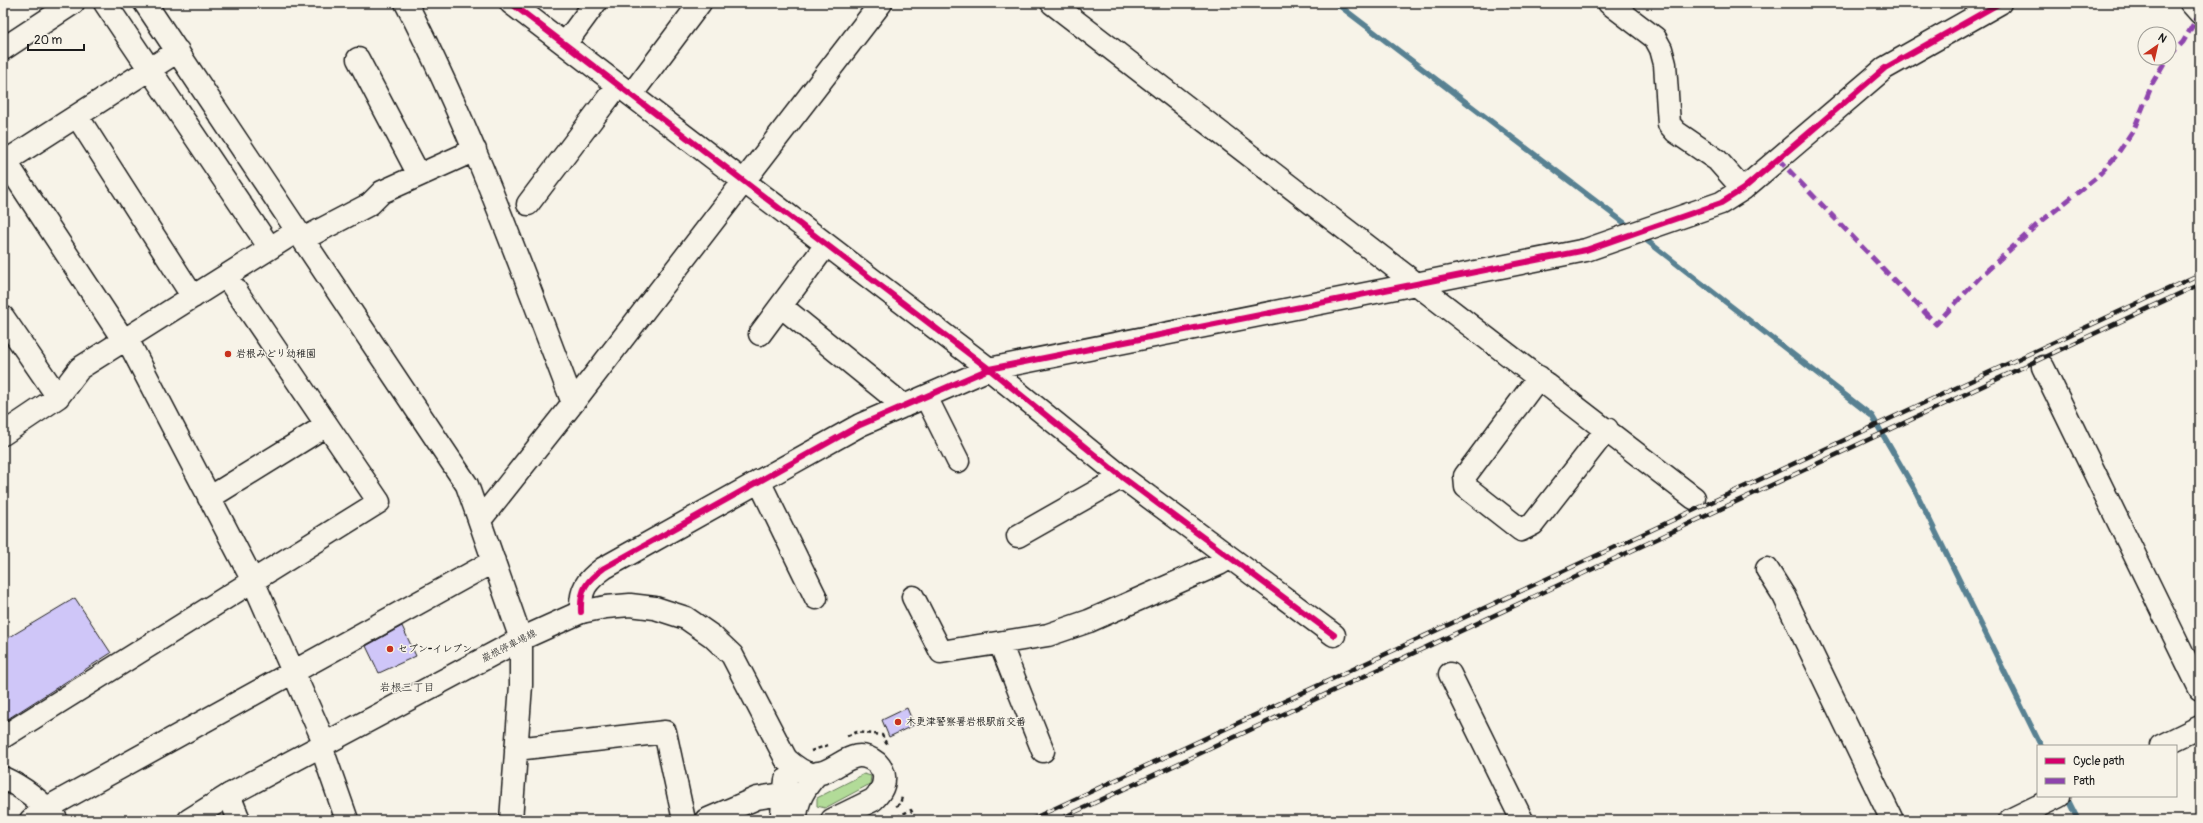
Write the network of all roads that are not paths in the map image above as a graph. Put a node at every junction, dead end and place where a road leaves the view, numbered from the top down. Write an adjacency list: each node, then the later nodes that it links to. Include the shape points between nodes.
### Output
1 (73, 3): 15 (street)
2 (105, 3): 18 (street)
3 (145, 3): 16 (street)
4 (406, 3): 21 (street, via 432,53)
5 (511, 3): 14 (street)
6 (596, 3): 14 (street)
7 (700, 3): 19 (street)
8 (881, 3): 24 (street)
9 (1052, 3): 31 (street)
10 (1609, 3): 25 (street, via 1655,38 1661,49 1669,124 1676,132 1717,160)
11 (2000, 3): 25 (street, via 1885,68)
12 (2191, 3): 13 (street)
13 (2200, 13)
14 (565, 44): 19 (street)
15 (3, 49)
16 (178, 51): 18 (street); 27 (street)
17 (358, 59): 23 (street)
18 (150, 69): 20 (street); 29 (street)
19 (625, 90): 24 (street); 26 (street)
20 (77, 116): 22 (street); 32 (street)
21 (475, 150): 23 (street); 42 (street)
22 (4, 163): 36 (street)
23 (419, 175): 27 (street, via 382,192 370,204)
24 (743, 181): 28 (street); 42 (street)
25 (1744, 189): 31 (street, via 1721,203 1586,250)
26 (528, 204)
27 (300, 235): 29 (street); 52 (street, via 467,485)
28 (826, 245): 33 (street); 38 (street)
29 (270, 248): 30 (street)
30 (226, 276): 32 (street); 44 (street)
31 (1419, 284): 38 (street); 39 (street)
32 (193, 297): 36 (street)
33 (782, 307): 35 (street); 43 (street)
34 (4, 319): 40 (street)
35 (760, 334)
36 (125, 340): 40 (street, via 80,368); 50 (street)
37 (2043, 367): 66 (street)
38 (989, 369): 41 (street); 48 (street)
39 (1539, 377): 45 (street); 45 (street, via 1465,476 1466,487 1521,530 1533,524)
40 (58, 397): 46 (street)
41 (926, 397): 43 (street); 47 (street)
42 (573, 403): 52 (street)
43 (904, 406): 49 (street, via 860,425)
44 (327, 425): 50 (street); 57 (street, via 379,502)
45 (1607, 430): 51 (street)
46 (3, 434)
47 (958, 461)
48 (1122, 477): 53 (street); 54 (street)
49 (759, 482): 59 (street); 60 (street, via 590,578 581,594)
50 (209, 498): 57 (street)
51 (1694, 498)
52 (480, 520): 55 (street)
53 (1018, 536)
54 (1229, 558): 61 (street); 63 (street, via 1089,621 1048,635)
55 (494, 561): 62 (street); 64 (street)
56 (1767, 569): 90 (street, via 1784,596)
57 (253, 580): 64 (street); 68 (street)
58 (913, 597): 63 (street, via 941,652)
59 (816, 598)
60 (581, 612): 62 (street, 巌根停車場線); 73 (street, 巌根停車場線, via 630,605 655,608 686,618 712,636 732,655)
61 (1334, 635)
62 (521, 639): 69 (street, 巌根停車場線); 71 (street, via 521,685)
63 (1000, 643): 72 (street)
64 (294, 673): 69 (street); 79 (street)
65 (1450, 674): 89 (street)
66 (2200, 689)
67 (2200, 727): 70 (street)
68 (3, 737)
69 (323, 745): 77 (street, 巌根停車場線); 82 (street)
70 (2163, 745)
71 (516, 749): 83 (street); 84 (street, via 665,732)
72 (1043, 751)
73 (786, 759): 74 (street, via 798,769 812,774); 76 (street, via 787,774)
74 (818, 773): 87 (street, via 801,795 796,807); 88 (street, via 854,756 868,757 878,765 884,775 884,785 873,800)
75 (3, 778): 79 (street, via 18,786)
76 (783, 794): 85 (street, via 757,798); 86 (street, via 782,813)
77 (229, 795): 80 (street, 巌根停車場線); 81 (street)
78 (2056, 797): 91 (street)
79 (45, 816)
80 (189, 820)
81 (239, 820)
82 (347, 820)
83 (511, 820)
84 (684, 820)
85 (706, 820)
86 (788, 820)
87 (796, 820)
88 (832, 820)
89 (1522, 820)
90 (1892, 820)
91 (2010, 820)

